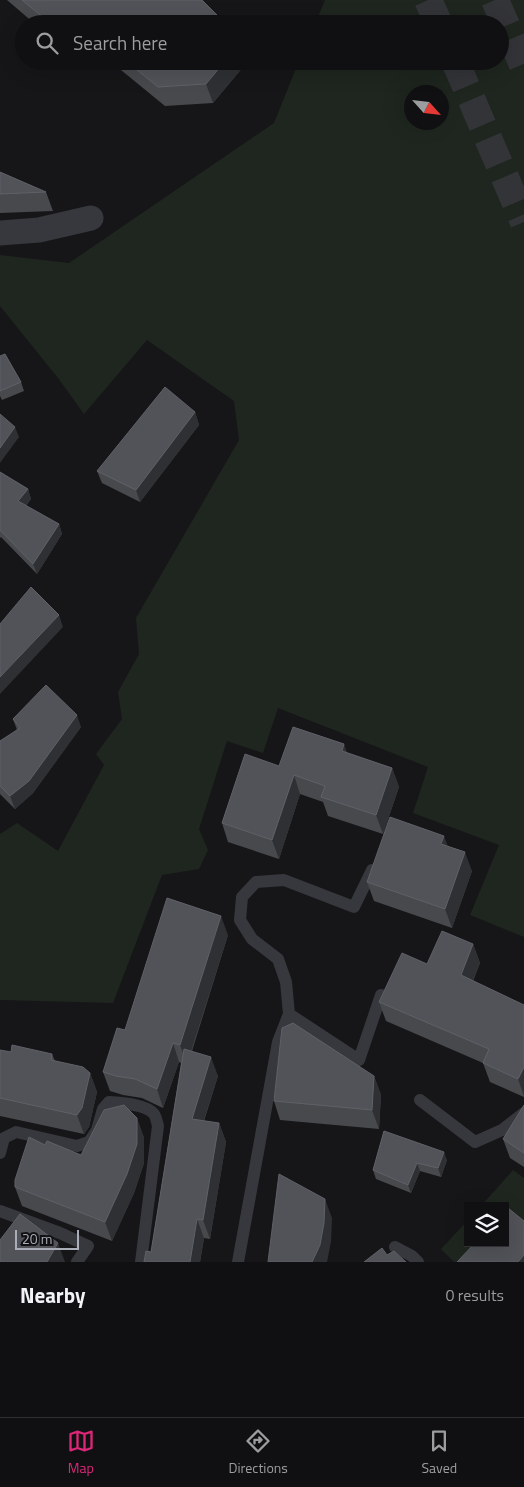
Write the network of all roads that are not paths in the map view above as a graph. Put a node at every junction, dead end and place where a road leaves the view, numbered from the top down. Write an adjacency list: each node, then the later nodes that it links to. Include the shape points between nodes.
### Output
1 (91, 218): 2 (street, via 38,230)
2 (0, 232)
3 (372, 870): 5 (lane, via 354,907 284,880 256,882 242,897 240,920 252,939 278,959 286,982)
4 (381, 995): 5 (lane, via 359,1060)
5 (289, 1014): 13 (lane, via 278,1042)
6 (420, 1100): 7 (lane, via 475,1142 502,1130)
7 (524, 1113)
8 (0, 1153): 12 (lane, via 4,1138 16,1132 77,1146 89,1142 110,1102 143,1107 153,1113 158,1126)
9 (0, 1211): 11 (lane, via 60,1232 88,1246)
10 (395, 1247): 14 (lane)
11 (77, 1262)
12 (141, 1262)
13 (238, 1262)
14 (418, 1262)

